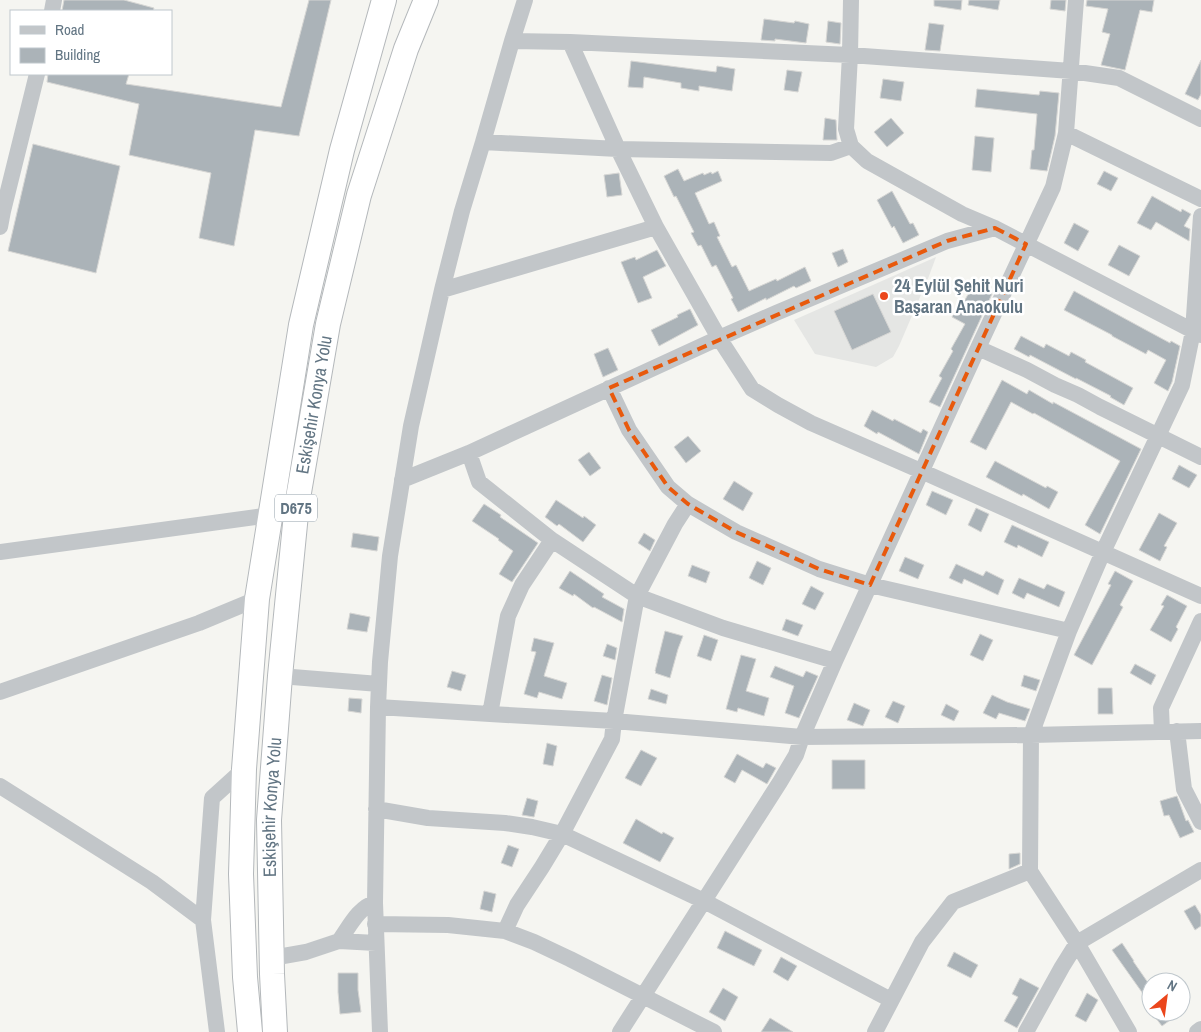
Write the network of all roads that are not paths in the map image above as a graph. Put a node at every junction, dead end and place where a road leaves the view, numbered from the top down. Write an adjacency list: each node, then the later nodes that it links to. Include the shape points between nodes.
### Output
1 (384, 0): 33 (highway, D675, via 342,150 301,326)
2 (426, 0): 44 (highway, Eskişehir Konya Yolu / D675, via 406,49 359,195 328,324 297,504)
3 (525, 0): 6 (street)
4 (851, 0): 8 (street)
5 (1076, 0): 9 (street)
6 (512, 41): 7 (street); 13 (street)
7 (570, 42): 8 (street); 15 (street)
8 (850, 55): 9 (street); 14 (street, via 846,128)
9 (1071, 71): 11 (street, via 1119,78); 12 (street)
10 (37, 75): 18 (street)
11 (1201, 118)
12 (1066, 133): 16 (street); 21 (street, via 1053,187)
13 (483, 142): 15 (street); 22 (street)
14 (851, 146): 15 (street, via 830,153); 20 (street, via 867,161 962,214)
15 (618, 149): 19 (street)
16 (1201, 199)
17 (1201, 216): 23 (street)
18 (0, 227)
19 (656, 227): 22 (street); 24 (street)
20 (994, 228): 21 (street); 24 (street, via 947,241)
21 (1026, 244): 23 (street); 25 (street)
22 (442, 290): 31 (street)
23 (1197, 333): 27 (street, via 1182,385)
24 (719, 338): 26 (street); 30 (street, via 752,389 811,423)
25 (978, 348): 27 (street); 30 (street)
26 (609, 388): 28 (street); 32 (street, via 629,430 668,487)
27 (1159, 436): 29 (street); 36 (street)
28 (469, 453): 31 (street); 34 (street, via 479,482)
29 (1201, 457)
30 (921, 471): 36 (street); 37 (street)
31 (402, 480): 45 (street, via 390,556)
32 (688, 504): 37 (street, via 736,532 819,569); 38 (street)
33 (271, 515): 35 (street); 40 (highway, D675)
34 (552, 540): 38 (street); 48 (street, via 522,585 508,616)
35 (0, 552)
36 (1103, 552): 39 (street); 42 (street)
37 (870, 585): 42 (street); 43 (street)
38 (637, 596): 43 (street, via 723,628); 49 (street)
39 (1201, 596)
40 (257, 599): 46 (street, via 199,623); 54 (highway, D675)
41 (1201, 621): 51 (street, via 1161,708)
42 (1069, 631): 52 (street)
43 (835, 661): 53 (street)
44 (280, 676): 45 (street); 69 (highway, Eskişehir Konya Yolu / D675, via 269,820)
45 (379, 684): 47 (street)
46 (0, 692)
47 (378, 707): 48 (street); 56 (street)
48 (490, 714): 49 (street)
49 (614, 721): 53 (street); 58 (street, via 612,739)
50 (1201, 731): 51 (street)
51 (1169, 732): 52 (street); 57 (street, via 1184,789)
52 (1031, 735): 53 (street); 60 (street)
53 (802, 737): 61 (street, via 796,755 780,782)
54 (244, 769): 63 (street, via 212,798); 74 (highway, D675, via 241,874)
55 (0, 786): 63 (street, via 152,882)
56 (376, 809): 58 (street, via 428,818 532,826); 62 (street)
57 (1201, 822)
58 (562, 834): 61 (street); 65 (street, via 517,905)
59 (1201, 870): 68 (street)
60 (1030, 871): 68 (street); 71 (street, via 953,902 922,942)
61 (704, 901): 70 (street); 71 (street)
62 (375, 902): 64 (street); 66 (street, via 361,910)
63 (203, 920): 73 (street)
64 (375, 924): 65 (street, via 448,925); 67 (street)
65 (505, 931): 70 (street, via 552,950)
66 (339, 942): 67 (street); 69 (street)
67 (376, 943): 76 (street)
68 (1077, 943): 80 (street); 81 (street)
69 (272, 958): 75 (highway, Eskişehir Konya Yolu / D675)
70 (643, 996): 77 (street); 78 (street)
71 (891, 1000): 79 (street)
72 (1201, 1029): 82 (street)
73 (217, 1032)
74 (250, 1032)
75 (275, 1032)
76 (380, 1032)
77 (620, 1032)
78 (714, 1032)
79 (874, 1032)
80 (1026, 1032)
81 (1129, 1032)
82 (1197, 1032)

